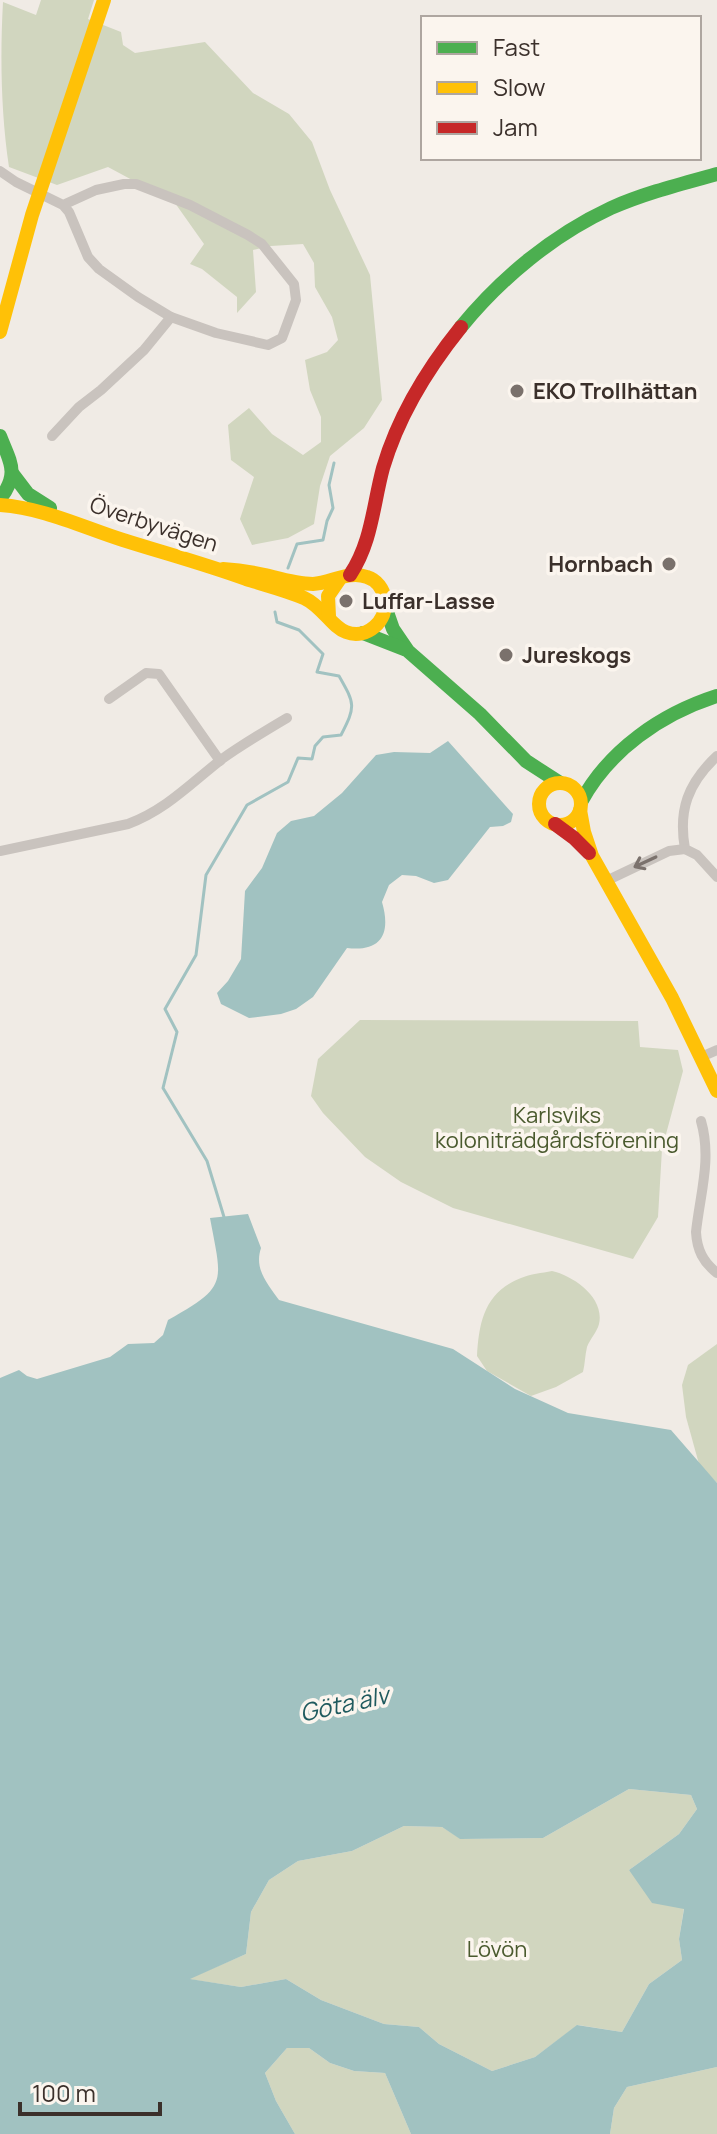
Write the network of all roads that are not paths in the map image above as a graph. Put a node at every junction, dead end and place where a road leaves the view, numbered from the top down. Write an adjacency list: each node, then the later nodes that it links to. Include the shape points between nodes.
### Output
1 (104, 0): 4 (main road)
2 (0, 171): 4 (street)
3 (717, 174): 15 (main road, via 605,211 525,262 478,306 447,343 405,414 381,474)
4 (39, 193): 5 (street); 7 (main road)
5 (63, 205): 6 (street, via 99,269); 6 (street, via 96,190 124,184 145,187 262,244 294,284 291,319 282,338 268,345)
6 (171, 317): 8 (street, via 144,350)
7 (0, 332)
8 (52, 436)
9 (1, 441): 10 (main road)
10 (12, 473): 11 (main road); 13 (main road, Överbyvägen, via 35,501)
11 (0, 502): 13 (main road, Överbyvägen)
12 (0, 514): 14 (main road)
13 (71, 521): 14 (main road, Överbyvägen)
14 (109, 535): 16 (main road, Överbyvägen)
15 (368, 537): 17 (main road, via 361,560); 18 (main road)
16 (223, 569): 17 (main road, Överbyvägen, via 301,584); 20 (main road, Överbyvägen, via 307,599)
17 (345, 577): 18 (main road, Överbyvägen, via 368,576); 20 (main road, via 330,590)
18 (378, 584): 19 (main road)
19 (386, 608): 21 (main road, via 378,624); 22 (main road)
20 (329, 616): 21 (main road, Överbyvägen, via 341,629)
21 (363, 633): 22 (main road, Överbyvägen)
22 (408, 651): 28 (main road)
23 (717, 696): 29 (main road, via 671,714)
24 (109, 699): 27 (street, via 146,673 159,674)
25 (287, 718): 27 (street)
26 (717, 756): 34 (street, via 693,785 683,808)
27 (220, 761): 35 (street, via 146,817)
28 (526, 761): 30 (main road); 31 (main road)
29 (606, 765): 30 (main road); 32 (main road, via 589,785)
30 (562, 783): 31 (main road, via 547,788); 32 (main road, via 577,791)
31 (541, 798): 33 (main road, via 542,812)
32 (581, 806): 33 (main road, via 571,822); 36 (main road)
33 (555, 824): 36 (main road)
34 (685, 849): 37 (street); 38 (street, one-way to 38, via 669,851)
35 (0, 851)
36 (592, 856): 38 (main road)
37 (717, 877)
38 (606, 881): 40 (main road)
39 (717, 1050): 40 (street)
40 (701, 1057): 41 (main road)
41 (717, 1091)
42 (701, 1121): 43 (street, via 706,1160 697,1243)
43 (717, 1273)

